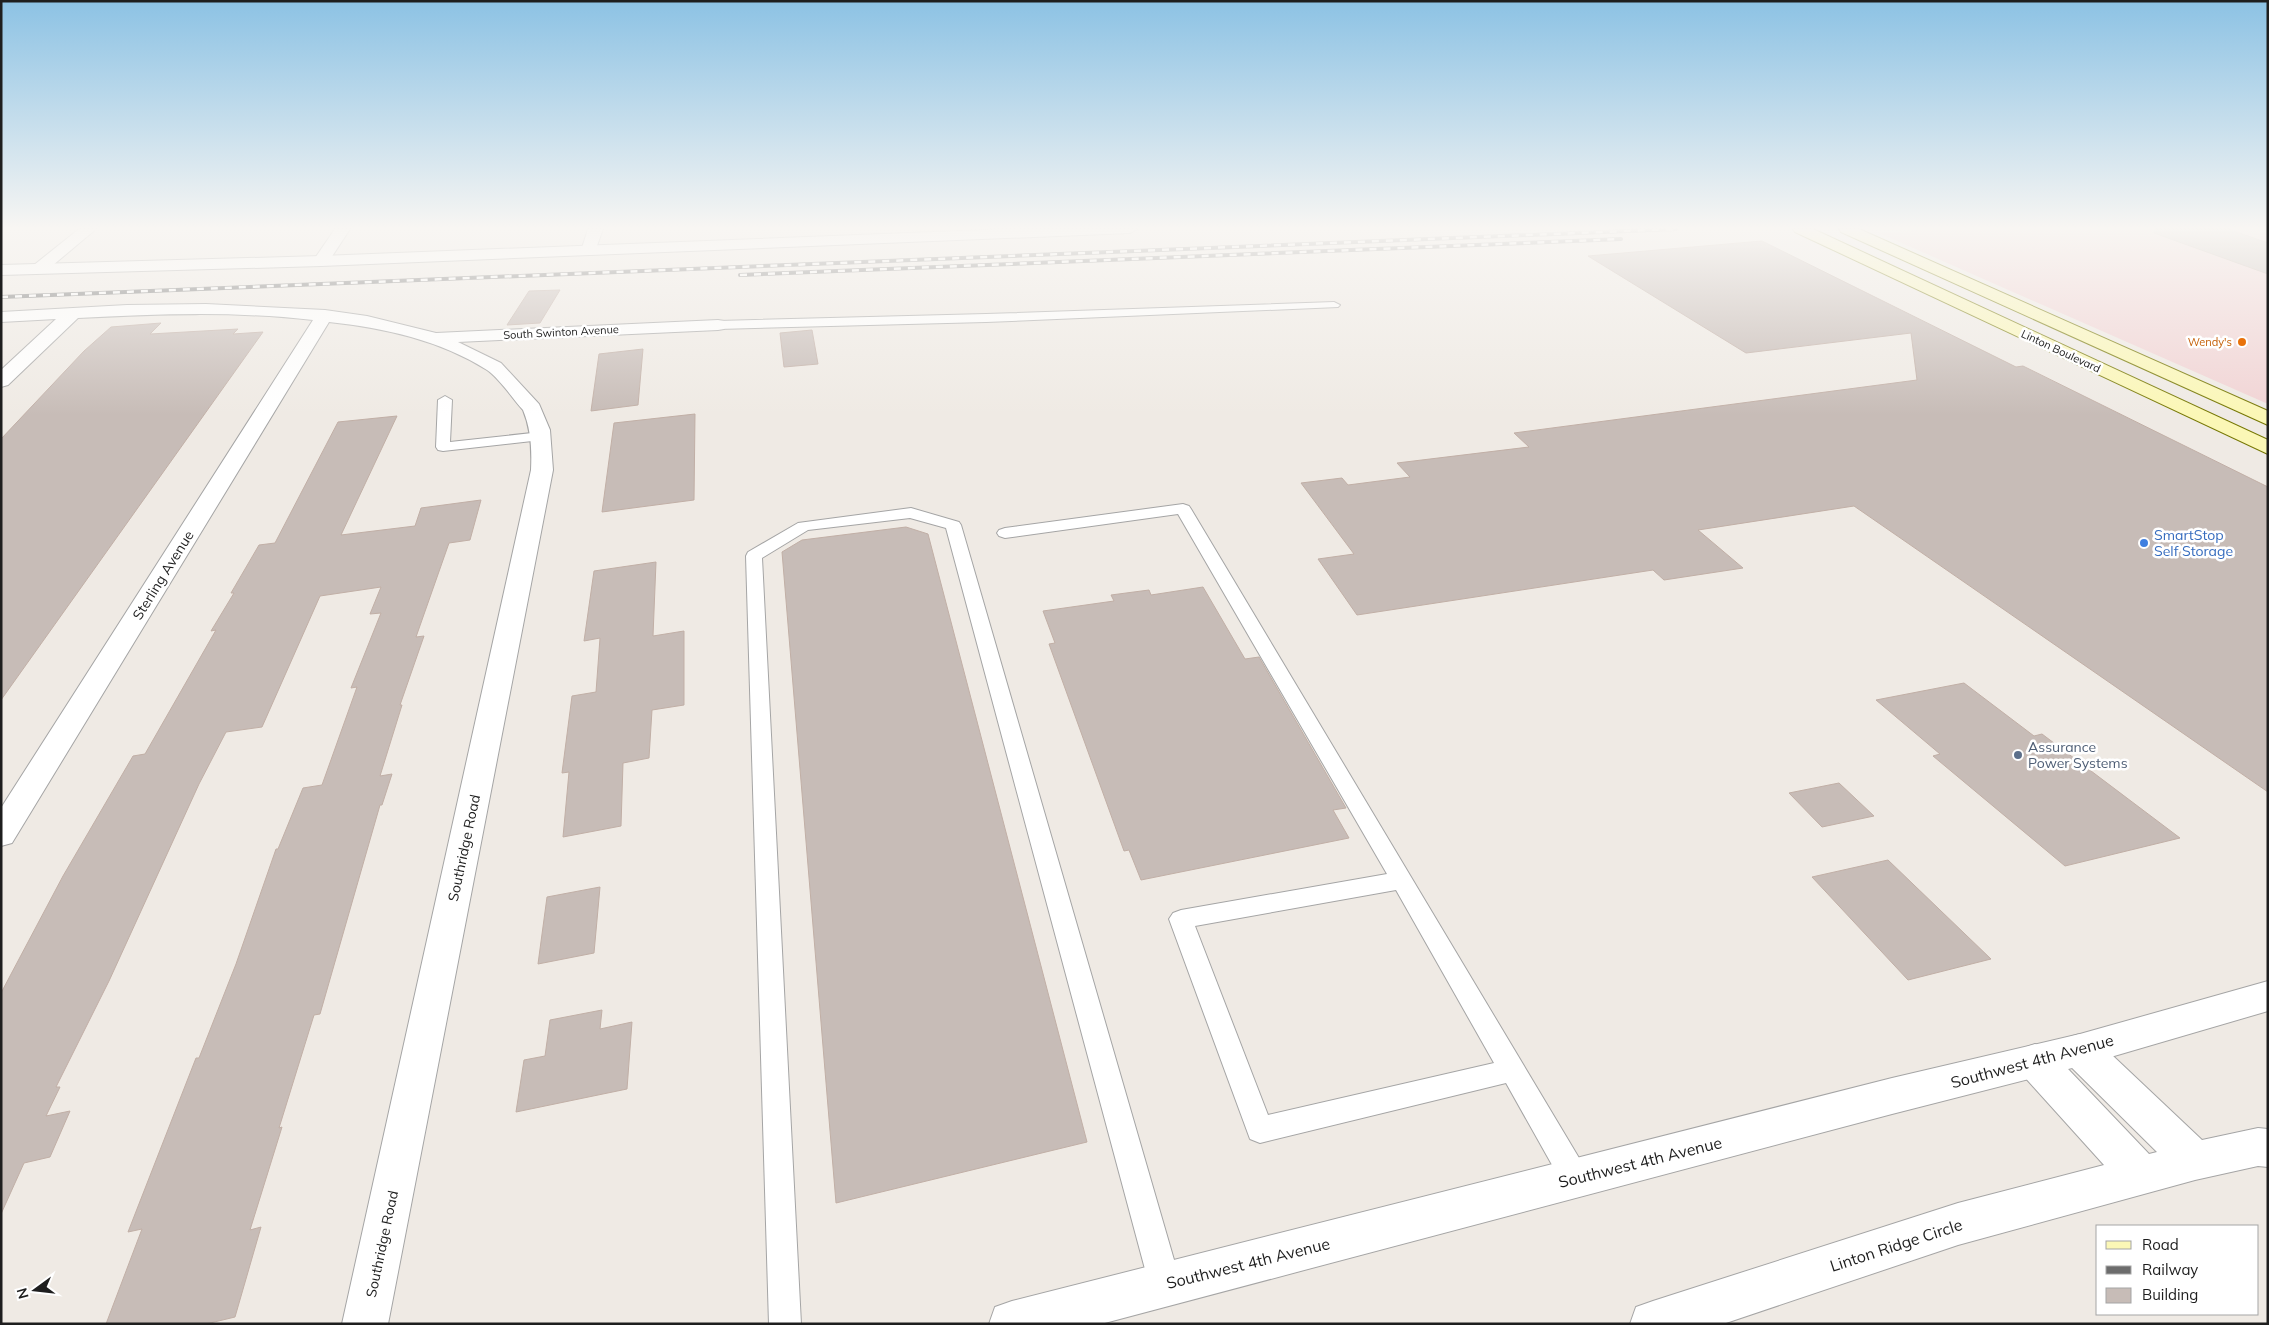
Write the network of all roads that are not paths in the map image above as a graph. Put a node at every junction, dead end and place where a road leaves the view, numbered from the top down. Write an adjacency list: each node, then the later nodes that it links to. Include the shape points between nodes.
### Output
1 (1933, 291): 9 (main road, Linton Boulevard)
2 (1983, 291): 13 (main road, Linton Boulevard)
3 (1334, 305): 7 (lane)
4 (73, 314): 5 (street, South Swinton Avenue, via 227,309); 6 (street, South Swinton Avenue); 12 (street)
5 (325, 315): 8 (street, South Swinton Avenue, via 396,327); 19 (street, Sterling Avenue)
6 (1, 316)
7 (718, 325): 8 (street, South Swinton Avenue)
8 (435, 338): 11 (street, South Swinton Avenue, via 476,355)
9 (2060, 350): 10 (main road, Linton Boulevard); 13 (main road)
10 (2121, 379): 15 (main road); 17 (main road, Linton Boulevard)
11 (509, 380): 16 (street, Southridge Road, via 532,406)
12 (1, 382)
13 (2184, 382): 15 (main road, Linton Boulevard)
14 (446, 400): 16 (lane, via 443,447)
15 (2261, 416)
16 (541, 436): 31 (street, Southridge Road, via 542,470)
17 (2268, 448)
18 (1005, 533): 20 (lane, via 1183,509)
19 (1, 835)
20 (1402, 880): 24 (lane); 24 (lane, via 1181,919 1260,1130)
21 (2268, 996): 22 (street, Southwest 4th Avenue)
22 (2080, 1050): 23 (street, Southwest 4th Avenue); 26 (street)
23 (2035, 1061): 27 (street); 28 (street, Southwest 4th Avenue)
24 (1512, 1070): 28 (lane)
25 (2268, 1148): 26 (street, Linton Ridge Circle, via 2258,1147)
26 (2195, 1161): 27 (street, Linton Ridge Circle)
27 (2141, 1175): 34 (street, Linton Ridge Circle, via 1958,1224)
28 (1575, 1178): 29 (street, Southwest 4th Avenue)
29 (1165, 1284): 30 (street, Southwest 4th Avenue); 32 (lane, via 953,525 911,512 804,526 754,556)
30 (1070, 1316): 33 (street, Southwest 4th Avenue)
31 (365, 1324)
32 (785, 1324)
33 (1012, 1324)
34 (1653, 1324)

